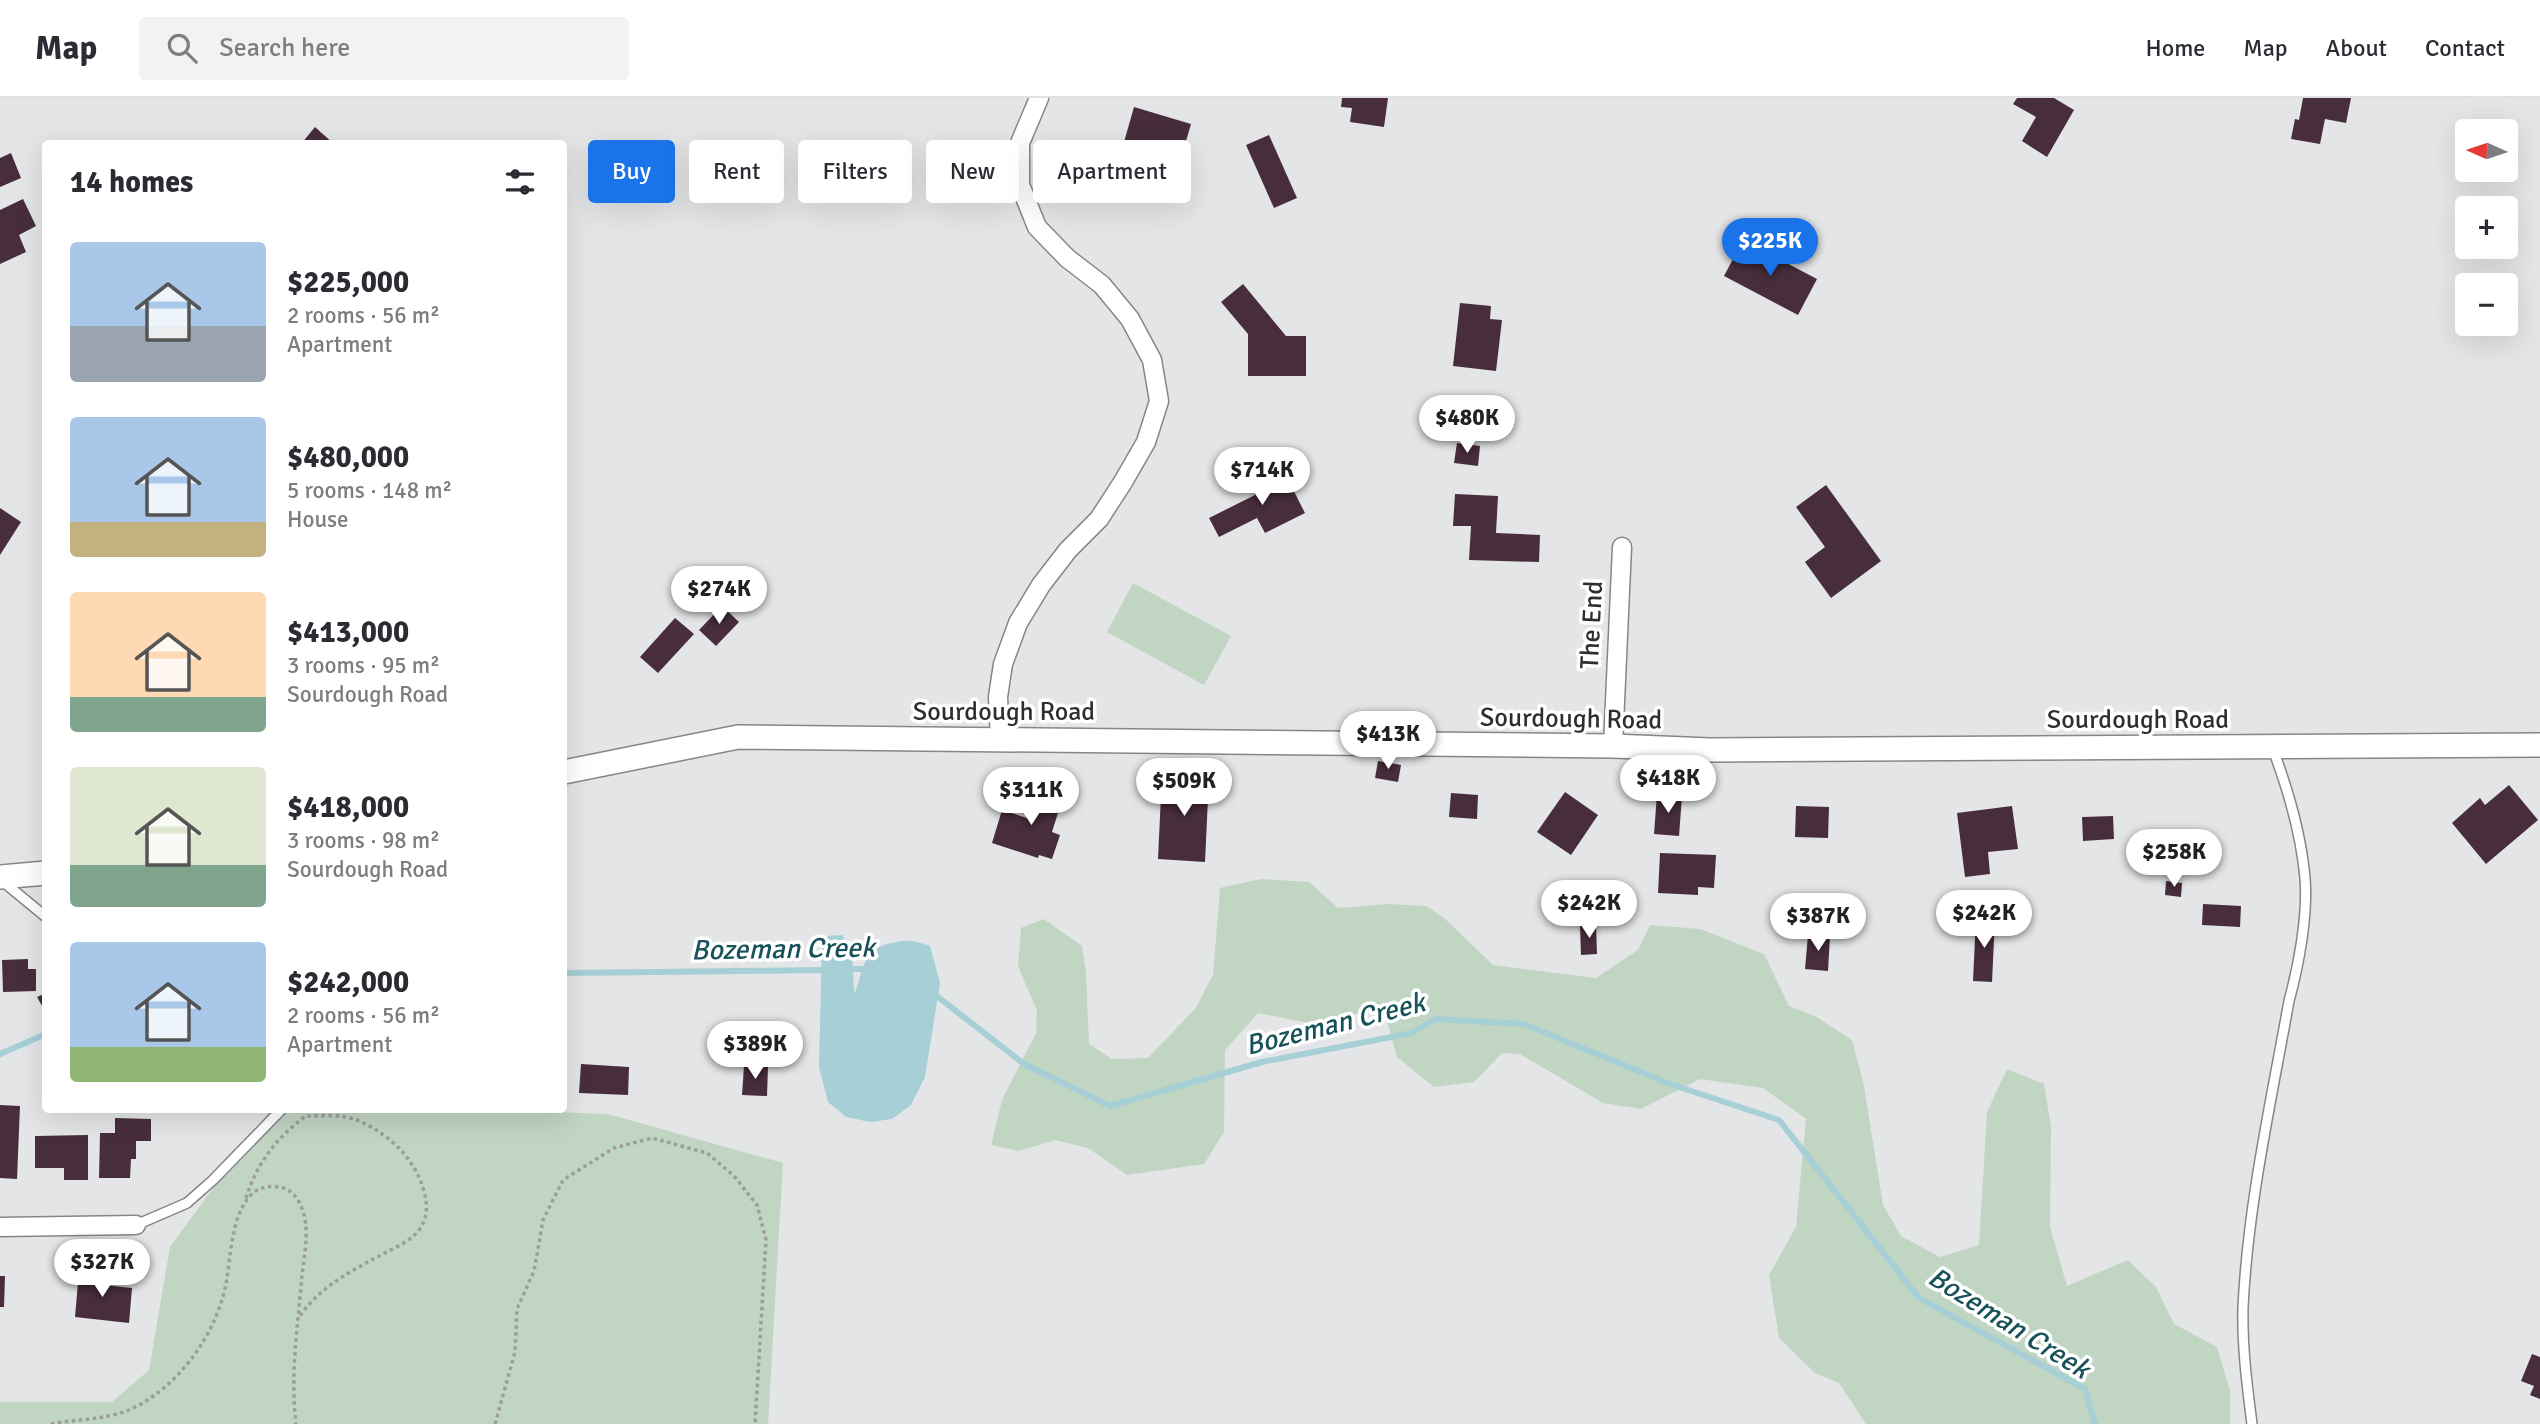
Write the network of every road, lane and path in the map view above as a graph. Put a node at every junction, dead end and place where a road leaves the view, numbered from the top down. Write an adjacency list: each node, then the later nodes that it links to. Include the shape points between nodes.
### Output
1 (1039, 98): 3 (street, via 1020,142 1020,185 1037,227 1102,285 1130,319 1153,360 1159,401 1146,442 1123,482 1099,519 1041,585 1018,623 1003,664 998,697)
2 (1622, 547): 5 (street, The End)
3 (1000, 740): 5 (street, Sourdough Road); 7 (street, Sourdough Road, via 738,737)
4 (2540, 744): 6 (street, Sourdough Road)
5 (1613, 746): 6 (street, Sourdough Road, via 1793,750)
6 (2272, 747): 20 (lane, via 2293,812 2305,880 2299,967 2289,1001 2248,1239 2243,1309)
7 (567, 771)
8 (42, 873): 9 (street)
9 (0, 878): 10 (lane)
10 (42, 914)
11 (278, 1113): 13 (lane, via 187,1203)
12 (245, 1202): 15 (path, via 252,1193 274,1186 290,1190 301,1204 306,1227); 15 (path, via 266,1153 306,1116 352,1118 364,1124 400,1150 420,1177 426,1212 418,1231 337,1280); 16 (path, via 233,1239 224,1296 205,1338 176,1376 127,1411)
13 (136, 1225): 14 (street)
14 (0, 1227)
15 (298, 1319): 17 (path)
16 (51, 1424)
17 (296, 1424)
18 (495, 1424): 19 (path, via 515,1352 517,1309 534,1271 543,1220 563,1180 614,1147 652,1138 707,1153 734,1176 757,1205 766,1240)
19 (755, 1424)
20 (2252, 1424)

